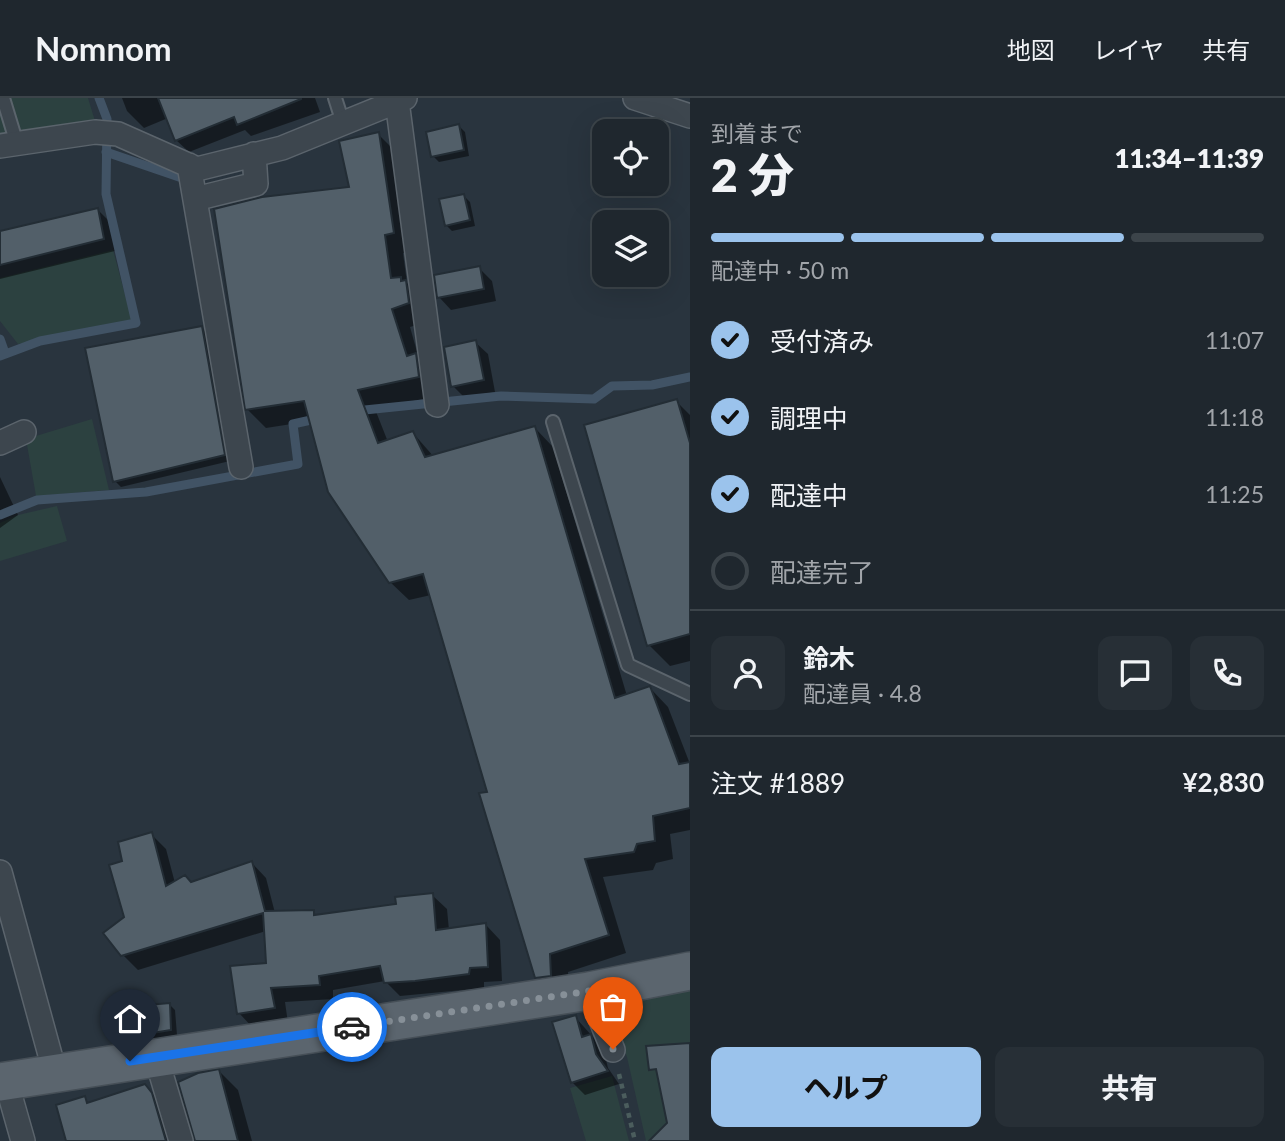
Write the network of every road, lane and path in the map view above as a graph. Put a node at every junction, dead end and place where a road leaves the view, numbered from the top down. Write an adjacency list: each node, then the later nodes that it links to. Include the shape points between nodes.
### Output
1 (3, 98): 7 (lane)
2 (335, 98): 6 (lane)
3 (635, 98): 5 (street)
4 (401, 100): 6 (street); 11 (street)
5 (681, 109)
6 (343, 123): 8 (street)
7 (9, 145): 9 (street, via 95,132 118,134)
8 (254, 155): 9 (street, via 197,169); 10 (street, via 256,184)
9 (189, 165): 10 (street)
10 (195, 199): 15 (street)
11 (437, 405)
12 (553, 422): 16 (lane, via 628,665)
13 (24, 432): 14 (street)
14 (0, 443)
15 (241, 467)
16 (690, 694)
17 (0, 872): 22 (street)
18 (690, 971): 19 (main road)
19 (589, 991): 20 (street); 21 (main road)
20 (613, 1049): 26 (path)
21 (156, 1057): 22 (main road); 25 (street)
22 (55, 1073): 23 (main road)
23 (3, 1081): 24 (street)
24 (23, 1141)
25 (180, 1141)
26 (635, 1141)

